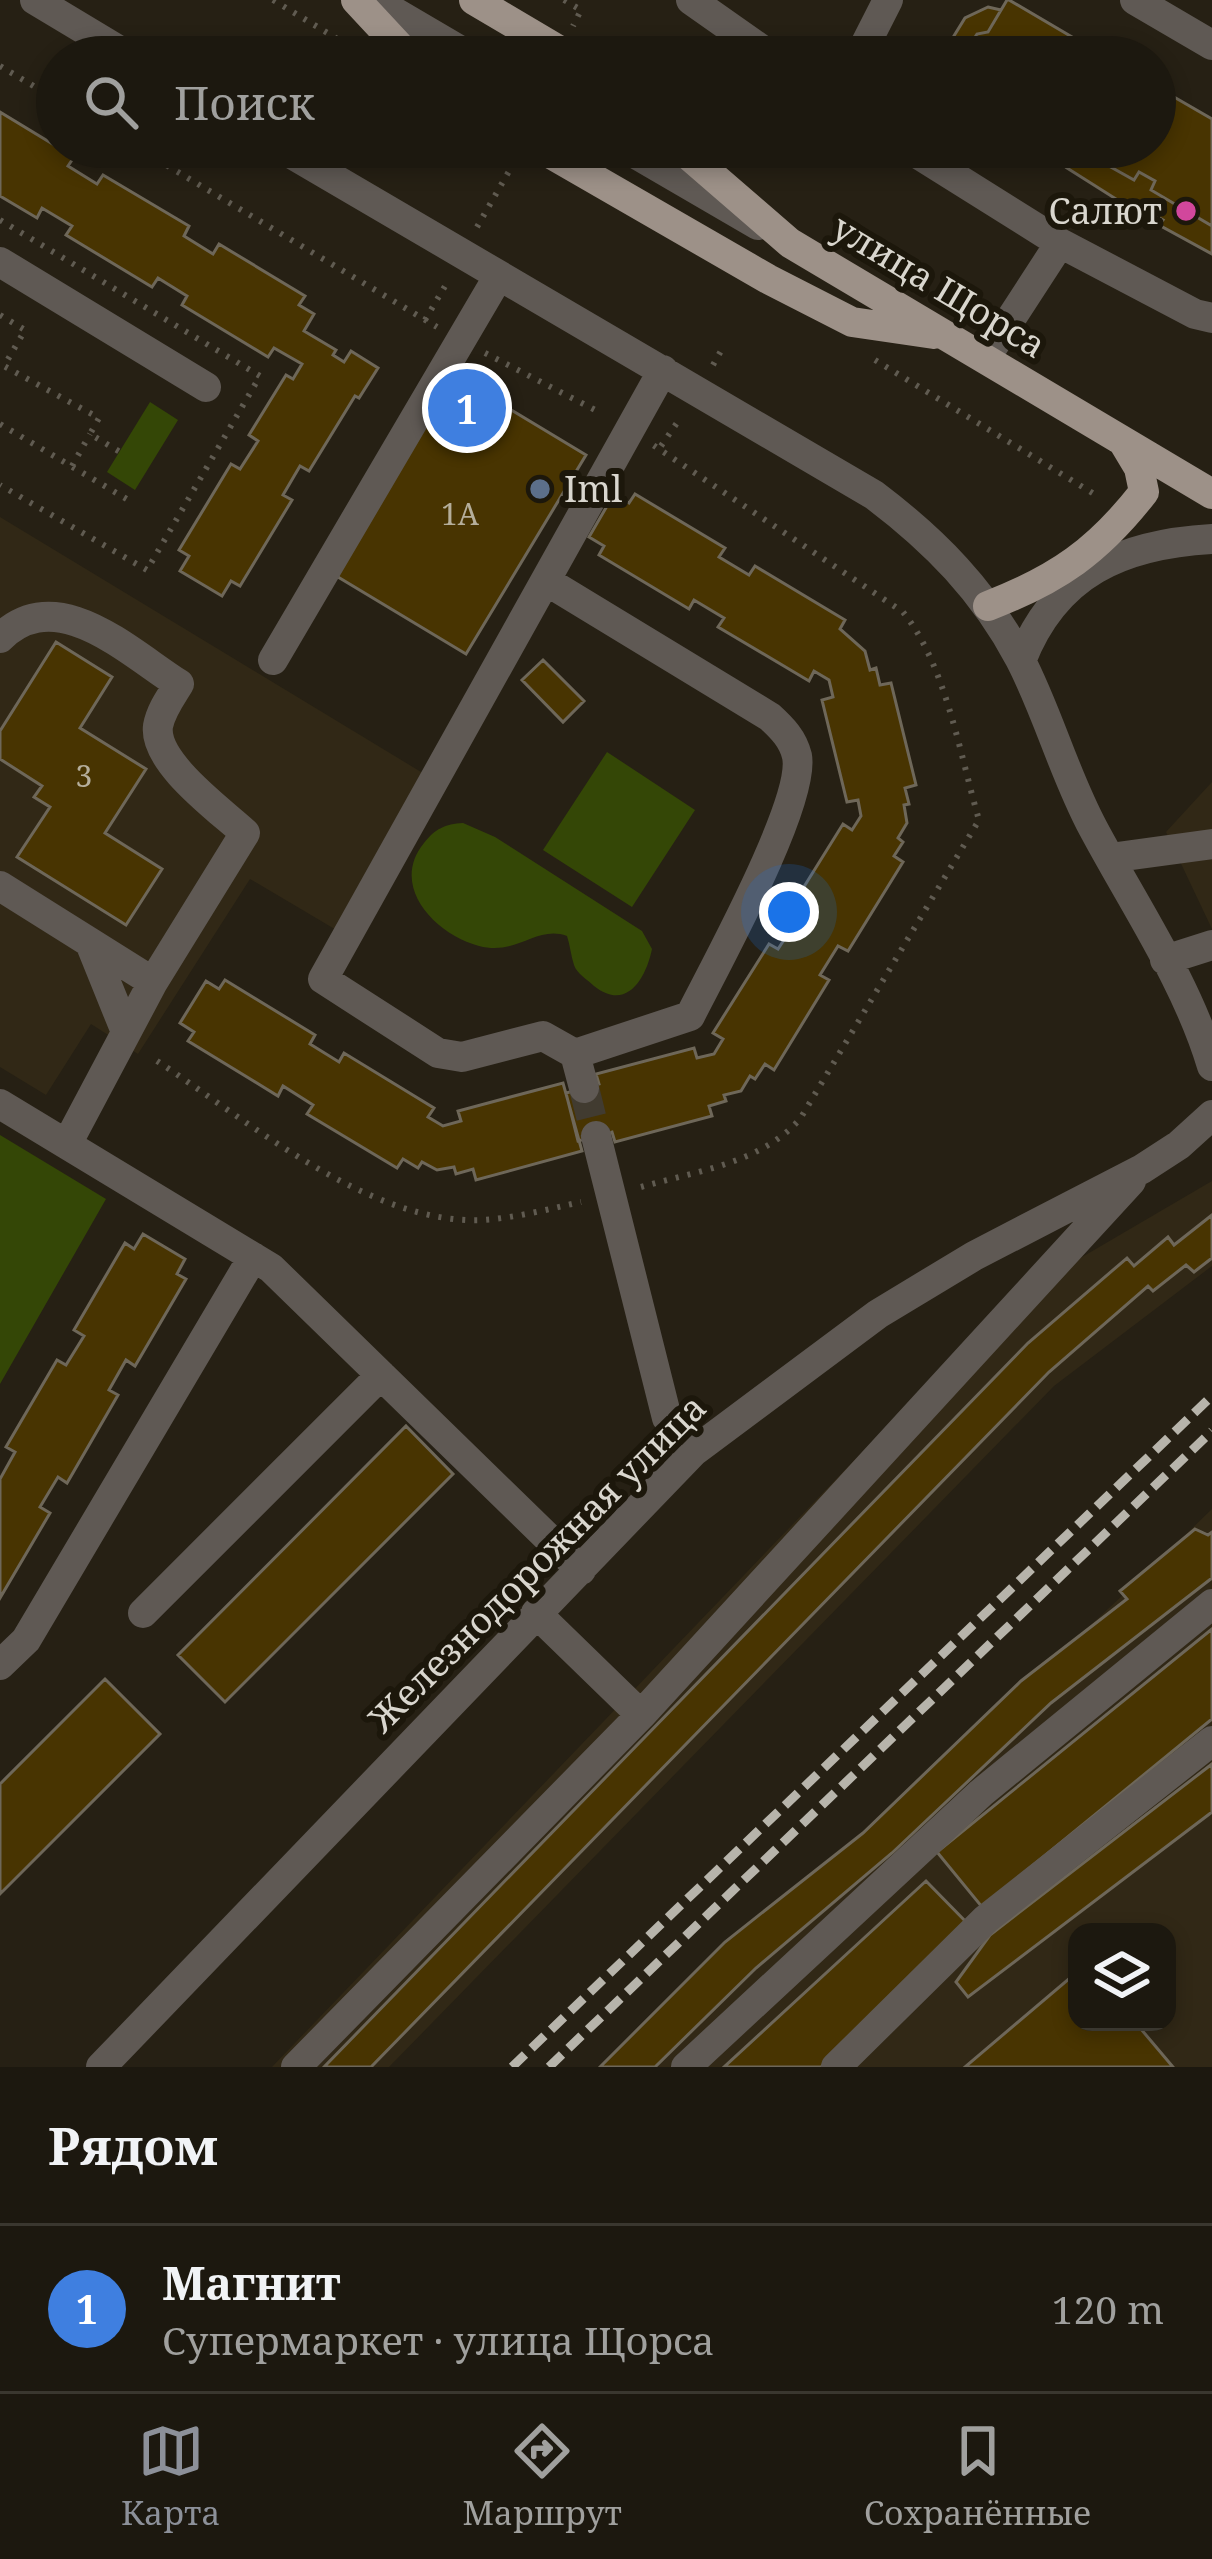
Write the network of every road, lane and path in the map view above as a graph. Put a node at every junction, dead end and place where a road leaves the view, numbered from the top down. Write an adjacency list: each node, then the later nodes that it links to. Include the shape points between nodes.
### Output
1 (35, 0): 9 (street)
2 (273, 0): 10 (path)
3 (356, 0): 11 (main road)
4 (374, 0): 12 (street)
5 (474, 0): 13 (main road)
6 (691, 0): 14 (street)
7 (888, 0): 15 (street)
8 (1135, 0): 16 (street)
9 (95, 36)
10 (332, 36)
11 (389, 36)
12 (435, 36)
13 (535, 36)
14 (742, 36)
15 (870, 36)
16 (1212, 45)
17 (0, 66): 18 (path)
18 (36, 87)
19 (171, 168): 35 (path)
20 (315, 168): 31 (street)
21 (516, 168): 26 (path)
22 (565, 168): 34 (main road, via 852,322)
23 (660, 168): 28 (street, улица Щорса)
24 (703, 168): 28 (main road)
25 (940, 168): 29 (street)
26 (485, 212)
27 (0, 220): 45 (path, via 260,376 147,570)
28 (790, 243): 34 (main road, улица Щорса)
29 (1060, 243): 33 (street); 36 (street)
30 (0, 262): 38 (street)
31 (498, 278): 35 (street); 37 (street)
32 (0, 315): 41 (path, via 25,330 4,366 99,418)
33 (1212, 318)
34 (952, 337): 36 (main road, улица Щорса)
35 (460, 340): 40 (path); 52 (street)
36 (986, 357): 42 (main road, улица Щорса)
37 (663, 370): 40 (street); 50 (street, via 874,495 948,557)
38 (206, 387)
39 (0, 424): 44 (path)
40 (631, 428): 49 (street); 71 (path, via 903,612 932,658 979,820 784,1137 747,1156)
41 (90, 434): 43 (path); 44 (path)
42 (1124, 443): 46 (main road, улица Щорса); 50 (main road, via 1144,492 1118,525 1051,579)
43 (120, 452)
44 (72, 466): 47 (path)
45 (0, 485)
46 (1212, 494)
47 (130, 501)
48 (1212, 539): 53 (street, via 1096,565 1055,600)
49 (548, 582): 62 (street, via 770,717 796,756 796,780 754,891 690,1016); 62 (street, via 323,979 437,1053 462,1057 542,1036)
50 (988, 606): 53 (street)
51 (0, 638): 60 (street, via 33,616 76,619 179,684 157,729 160,746 245,833)
52 (273, 660)
53 (1021, 661): 55 (street)
54 (1212, 844): 55 (street)
55 (1110, 858): 59 (street)
56 (0, 886): 57 (street)
57 (90, 943): 60 (street); 61 (street)
58 (1212, 945): 59 (street)
59 (1165, 959): 64 (street)
60 (153, 982): 61 (street)
61 (126, 1032): 69 (street)
62 (575, 1054): 65 (street)
63 (157, 1061): 71 (path, via 342,1183 404,1211 482,1220)
64 (1212, 1066)
65 (584, 1088)
66 (0, 1104): 69 (street)
67 (1212, 1115): 70 (street, Железнодорожная улица)
68 (596, 1136): 71 (street)
69 (67, 1144): 72 (street)
70 (1142, 1168): 74 (street, Железнодорожная улица, via 878,1314); 80 (street)
71 (611, 1195): 74 (street, via 667,1418)
72 (253, 1256): 73 (street); 79 (street, via 26,1640)
73 (381, 1375): 75 (street); 77 (street)
74 (693, 1452): 75 (street, Железнодорожная улица)
75 (581, 1570): 78 (street, Железнодорожная улица)
76 (1212, 1604): 84 (street, via 981,1792)
77 (143, 1613)
78 (536, 1613): 80 (street); 82 (street, Железнодорожная улица)
79 (0, 1665)
80 (641, 1715): 83 (street)
81 (1212, 1741): 85 (street, via 986,1919)
82 (110, 2063)
83 (296, 2067)
84 (686, 2067)
85 (836, 2067)

